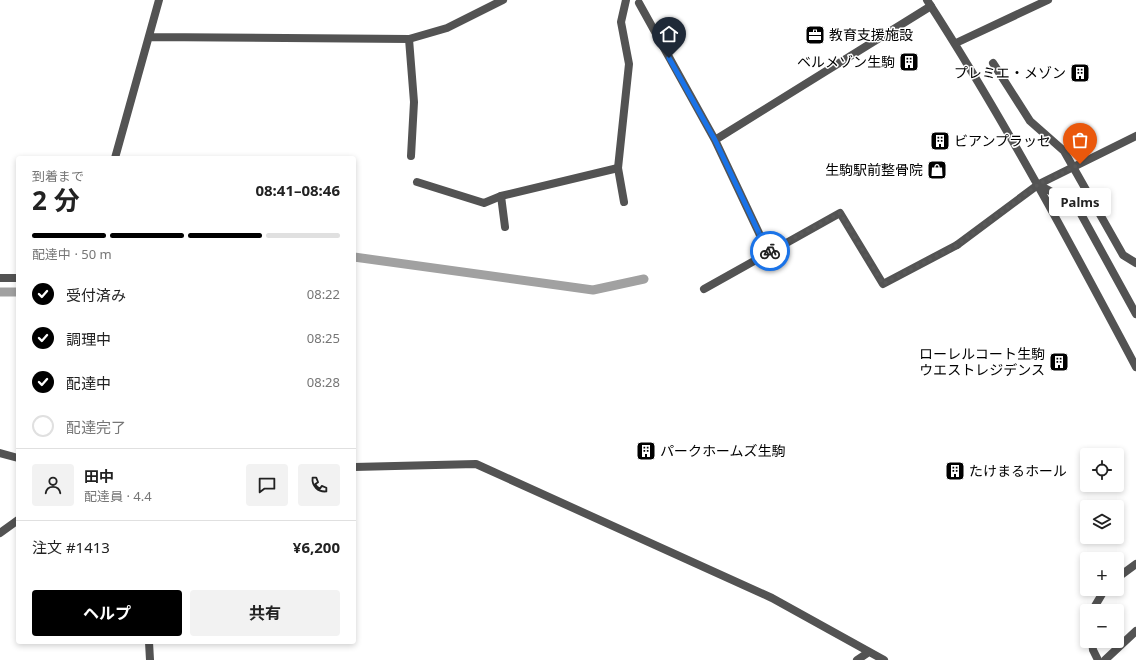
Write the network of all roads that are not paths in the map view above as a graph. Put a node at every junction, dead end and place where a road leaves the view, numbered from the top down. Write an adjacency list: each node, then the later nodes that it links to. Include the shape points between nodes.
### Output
1 (160, 0): 7 (street)
2 (503, 0): 8 (street, via 447,28)
3 (626, 0): 15 (street, via 621,22 629,64)
4 (1048, 0): 9 (street)
5 (638, 1): 12 (street)
6 (929, 3): 9 (street); 12 (street)
7 (149, 37): 8 (street); 13 (street)
8 (409, 39): 14 (street, via 414,102)
9 (956, 43): 17 (street)
10 (993, 63): 22 (street, bridge, via 1030,121 1064,151 1123,254)
11 (1136, 136): 17 (street)
12 (715, 140): 21 (street)
13 (116, 156)
14 (411, 156)
15 (618, 168): 18 (street); 19 (street)
16 (416, 182): 18 (street, via 484,203)
17 (1039, 184): 21 (street, via 957,245 883,284 840,213); 26 (street, via 1076,205); 27 (street)
18 (501, 196): 20 (street)
19 (624, 202)
20 (505, 227)
21 (768, 252): 25 (street)
22 (1136, 263)
23 (0, 278): 24 (street)
24 (16, 278)
25 (704, 289)
26 (1136, 314)
27 (1136, 367)
28 (0, 453): 29 (street)
29 (16, 457)
30 (356, 467): 38 (street, via 476,464 772,598)
31 (16, 521): 32 (street)
32 (0, 533)
33 (1136, 564): 34 (street)
34 (1124, 573)
35 (1136, 631): 43 (street)
36 (150, 644): 39 (street)
37 (1093, 648): 42 (street)
38 (869, 652): 40 (street); 41 (street)
39 (150, 660)
40 (857, 660)
41 (884, 660)
42 (1098, 660)
43 (1105, 660)

